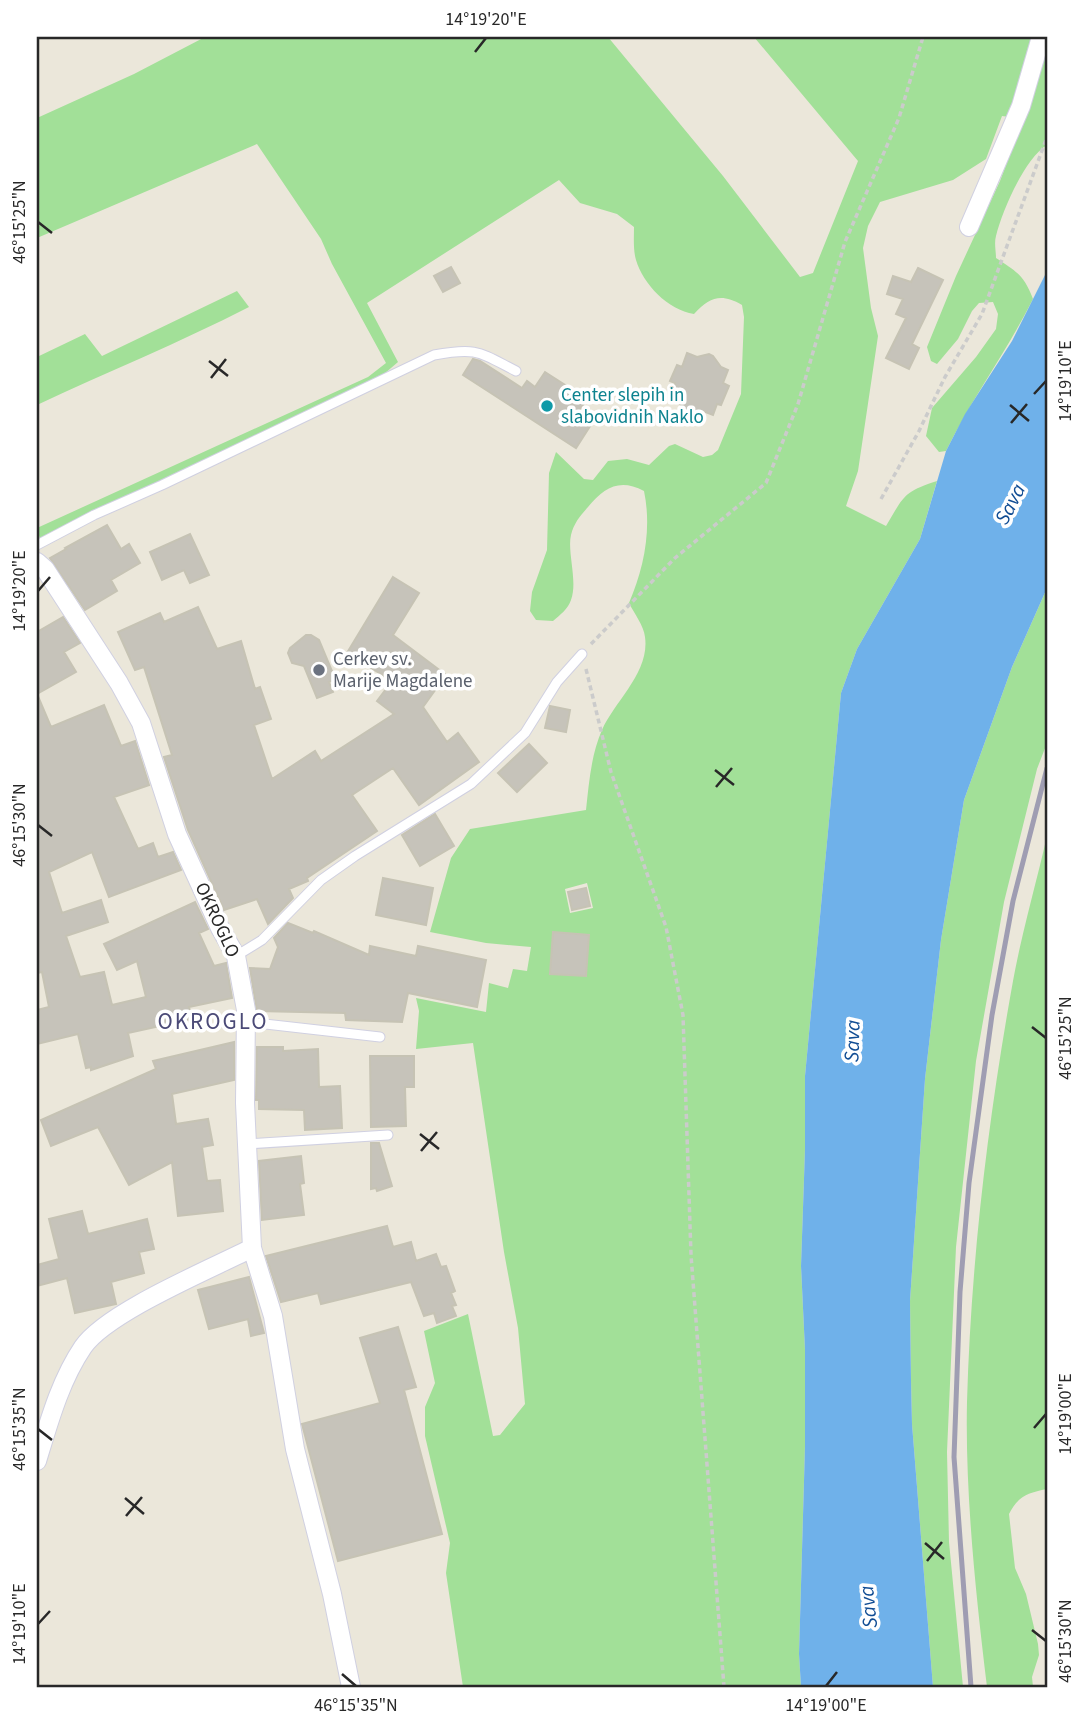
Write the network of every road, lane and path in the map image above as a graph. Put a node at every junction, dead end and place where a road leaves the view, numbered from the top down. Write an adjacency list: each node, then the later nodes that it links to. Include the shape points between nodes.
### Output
1 (923, 37): 9 (path, via 899,118 845,242 798,404 766,483 675,558)
2 (1041, 37): 4 (street, via 1021,106)
3 (1047, 137): 6 (path, via 982,314)
4 (969, 227)
5 (516, 371): 7 (lane, via 479,352 434,355)
6 (881, 499)
7 (37, 545)
8 (37, 562): 10 (street, OKROGLO, via 83,626 141,723 177,834)
9 (582, 654): 10 (lane, via 557,682 525,733 471,784 321,880 262,940); 18 (path, via 611,772 666,927 683,1015 691,1255)
10 (236, 956): 11 (street, OKROGLO)
11 (247, 1022): 12 (lane); 14 (street, OKROGLO)
12 (380, 1037)
13 (388, 1135): 14 (lane)
14 (248, 1144): 15 (street, OKROGLO)
15 (252, 1248): 16 (street, via 100,1330 84,1346 63,1383); 17 (street, OKROGLO, via 273,1316 295,1449)
16 (37, 1461)
17 (351, 1687)
18 (723, 1687)

